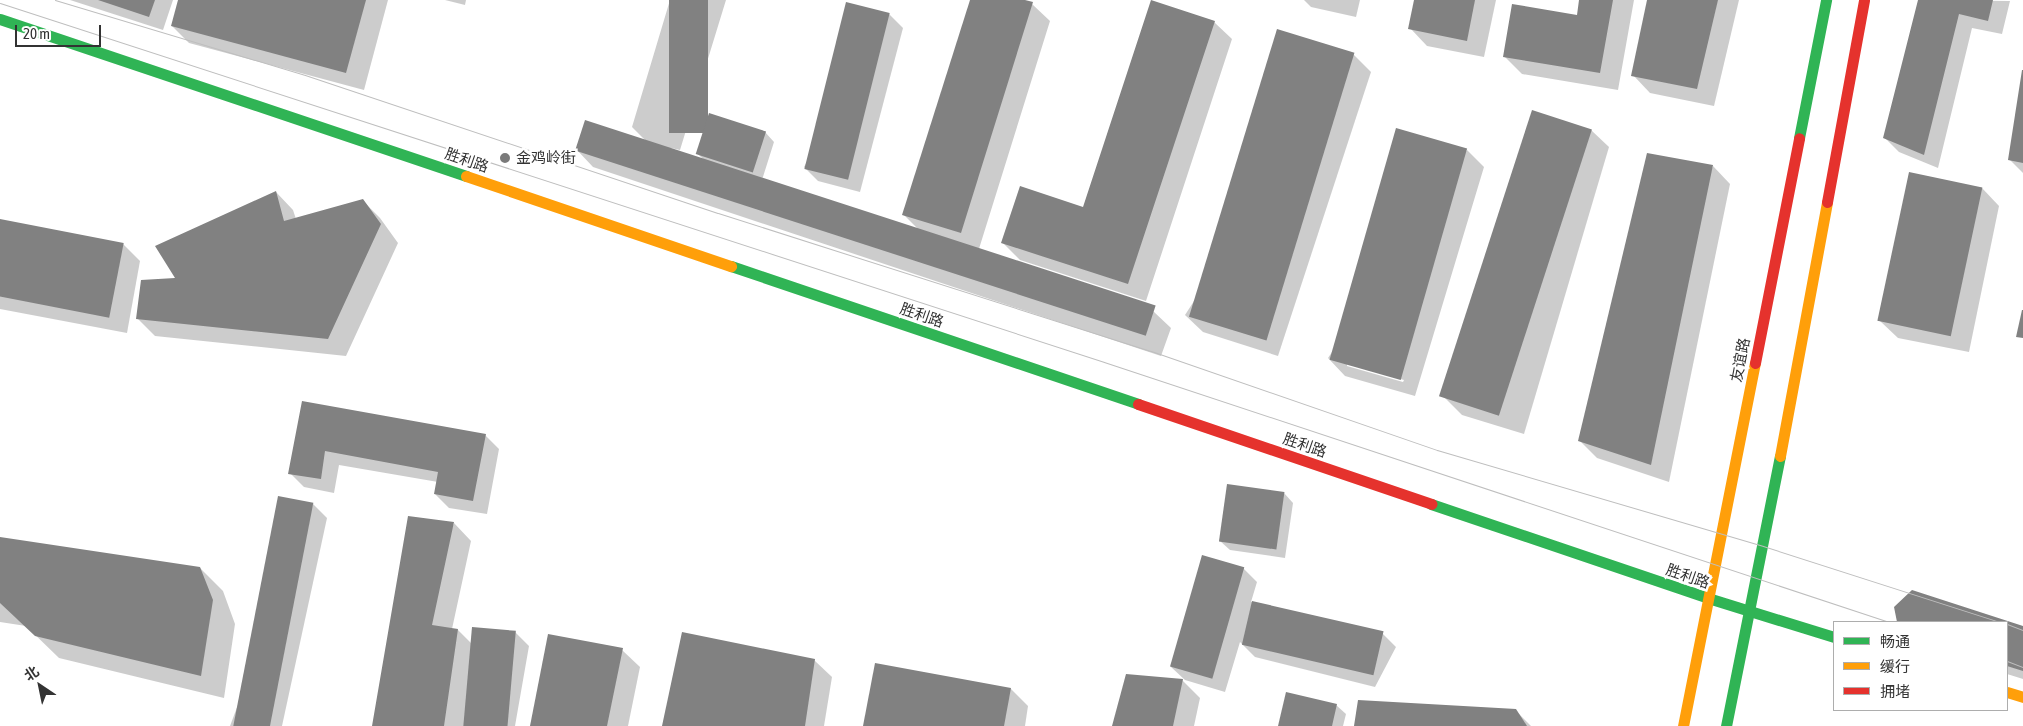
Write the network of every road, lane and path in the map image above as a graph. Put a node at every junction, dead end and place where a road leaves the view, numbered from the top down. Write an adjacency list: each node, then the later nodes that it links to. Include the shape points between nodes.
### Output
1 (1826, 0): 4 (street, 友谊路)
2 (1864, 0): 5 (street)
3 (0, 19): 4 (street, 胜利路)
4 (1708, 598): 5 (street, 胜利路); 9 (street, 友谊路)
5 (1750, 610): 6 (street, 胜利路); 10 (street)
6 (1833, 637)
7 (2008, 692): 8 (street)
8 (2023, 697)
9 (1684, 726)
10 (1726, 726)

